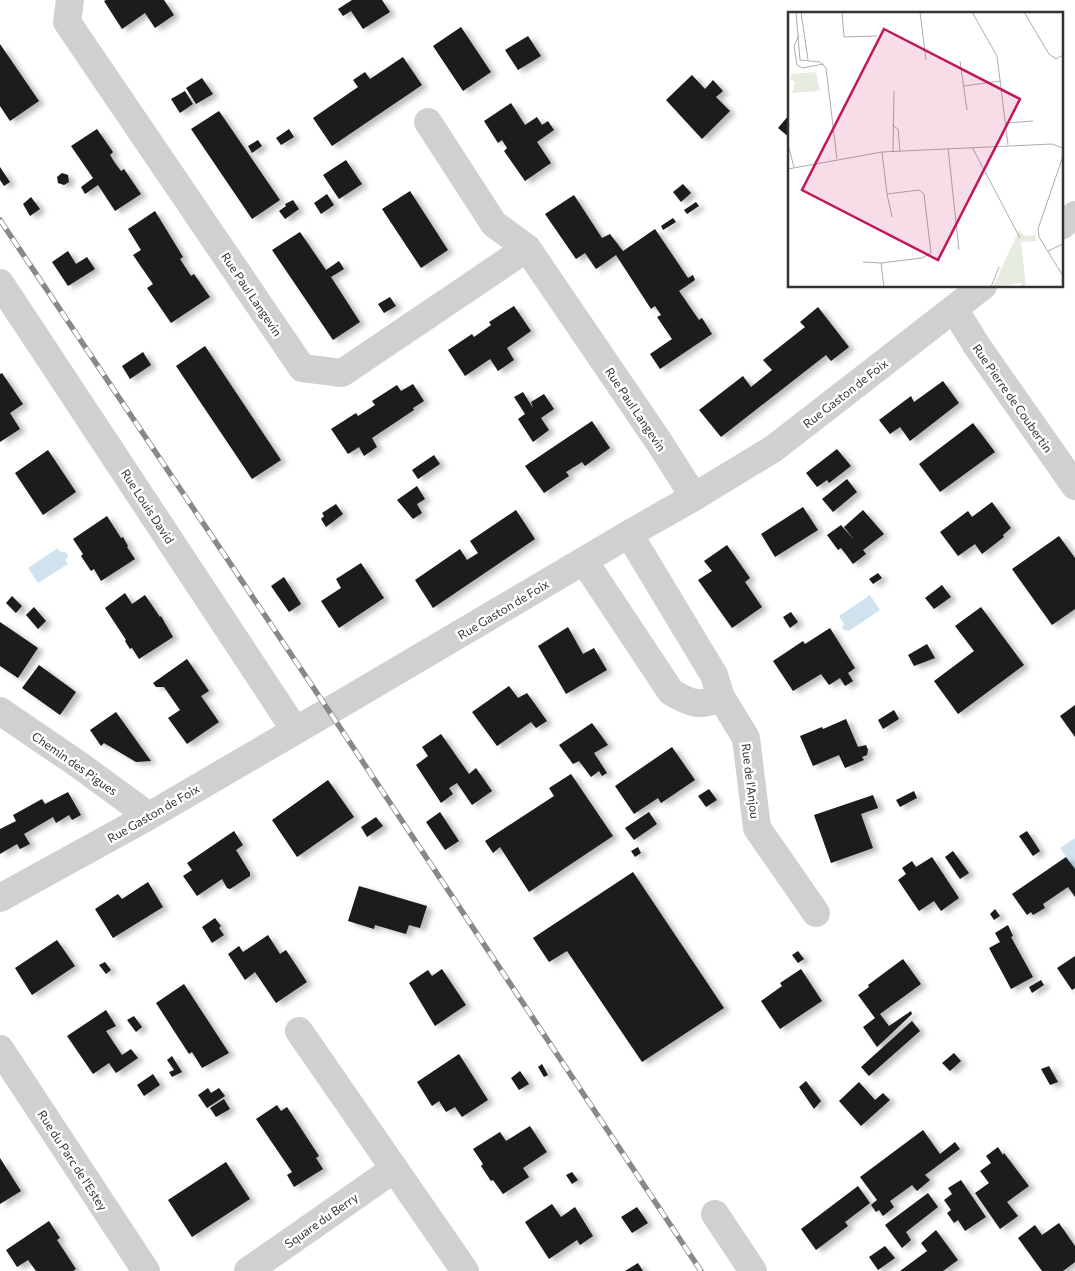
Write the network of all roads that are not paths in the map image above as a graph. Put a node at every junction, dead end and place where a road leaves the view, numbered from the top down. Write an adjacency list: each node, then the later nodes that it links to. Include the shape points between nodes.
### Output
1 (70, 0): 5 (street, Rue Paul Langevin, via 67,22 302,368 342,373)
2 (428, 122): 5 (street, Rue Paul Langevin, via 494,224)
3 (1075, 215): 4 (street)
4 (1062, 225)
5 (526, 248): 10 (street, Rue Paul Langevin)
6 (0, 283): 15 (street, Rue Louis David)
7 (980, 288): 8 (street, Rue Gaston de Foix)
8 (954, 309): 9 (street, Rue Pierre de Coubertin); 10 (street, Rue Gaston de Foix, via 773,449)
9 (1075, 486)
10 (694, 497): 11 (street, Rue Gaston de Foix)
11 (629, 534): 12 (street, Rue Gaston de Foix); 13 (street, Rue de l'Anjou, via 714,675)
12 (584, 561): 13 (street, via 671,692 690,703 710,703); 15 (street, Rue Gaston de Foix)
13 (721, 697): 18 (street, Rue de l'Anjou, via 746,738 757,828)
14 (0, 711): 16 (street, Chemin des Pigues)
15 (295, 730): 16 (street, Rue Gaston de Foix)
16 (149, 816): 17 (street, Rue Gaston de Foix)
17 (0, 898)
18 (816, 913)
19 (299, 1031): 21 (street)
20 (4, 1065): 23 (street, Rue du Parc de l'Estey)
21 (394, 1169): 24 (street, Square du Berry); 25 (street)
22 (715, 1214): 26 (street)
23 (146, 1271)
24 (248, 1271)
25 (465, 1271)
26 (753, 1271)

